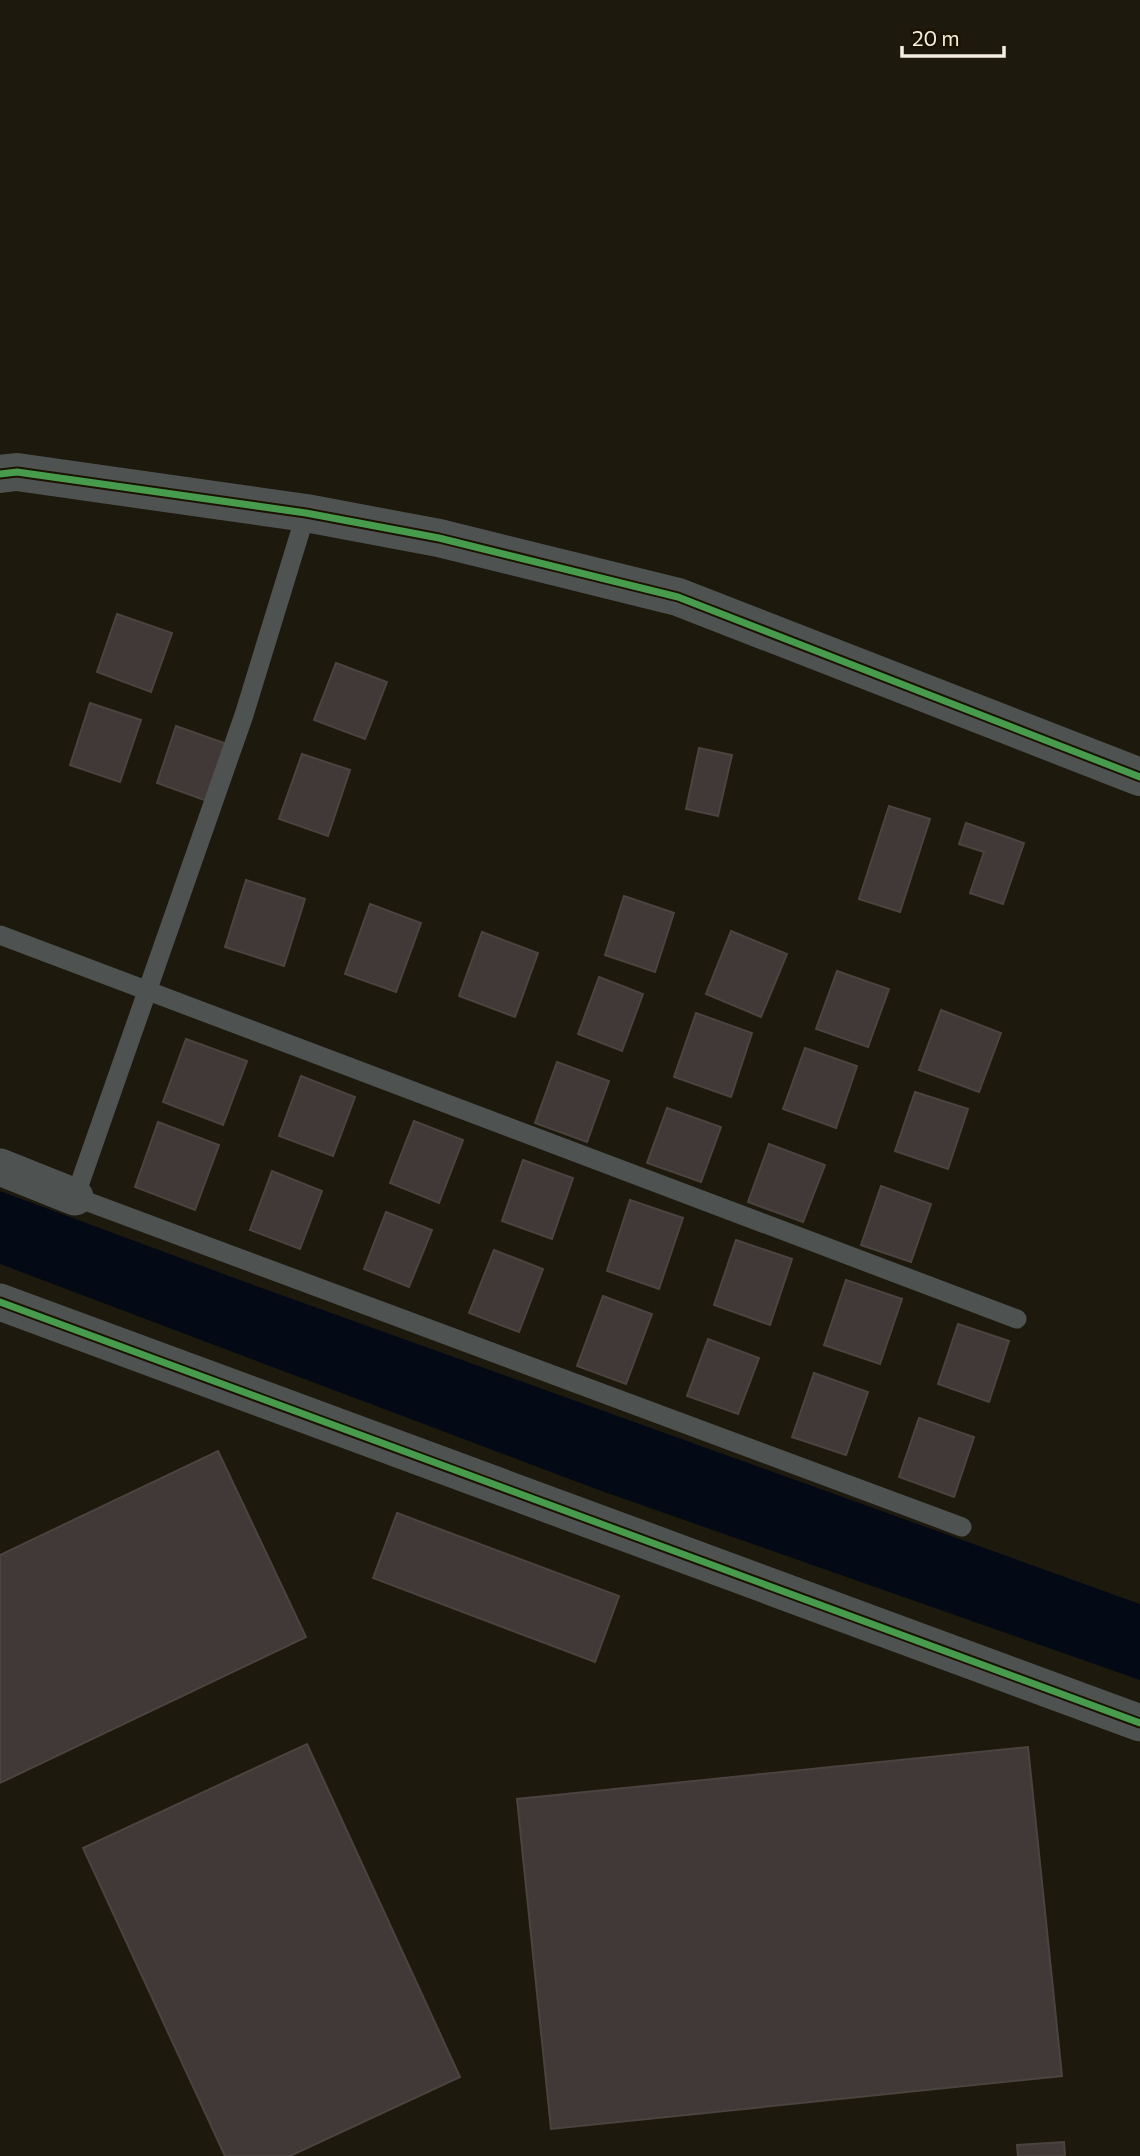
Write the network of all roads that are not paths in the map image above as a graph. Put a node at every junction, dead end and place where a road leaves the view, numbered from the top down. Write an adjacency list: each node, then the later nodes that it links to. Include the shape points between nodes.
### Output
1 (0, 474): 2 (street, via 17,472)
2 (306, 513): 3 (street, via 439,538 678,597); 5 (lane, via 244,715)
3 (1140, 777)
4 (0, 935): 5 (lane)
5 (149, 992): 7 (lane); 9 (lane)
6 (0, 1167): 7 (street)
7 (75, 1197): 10 (lane)
8 (0, 1302): 11 (street)
9 (1017, 1319)
10 (962, 1527)
11 (1140, 1723)

